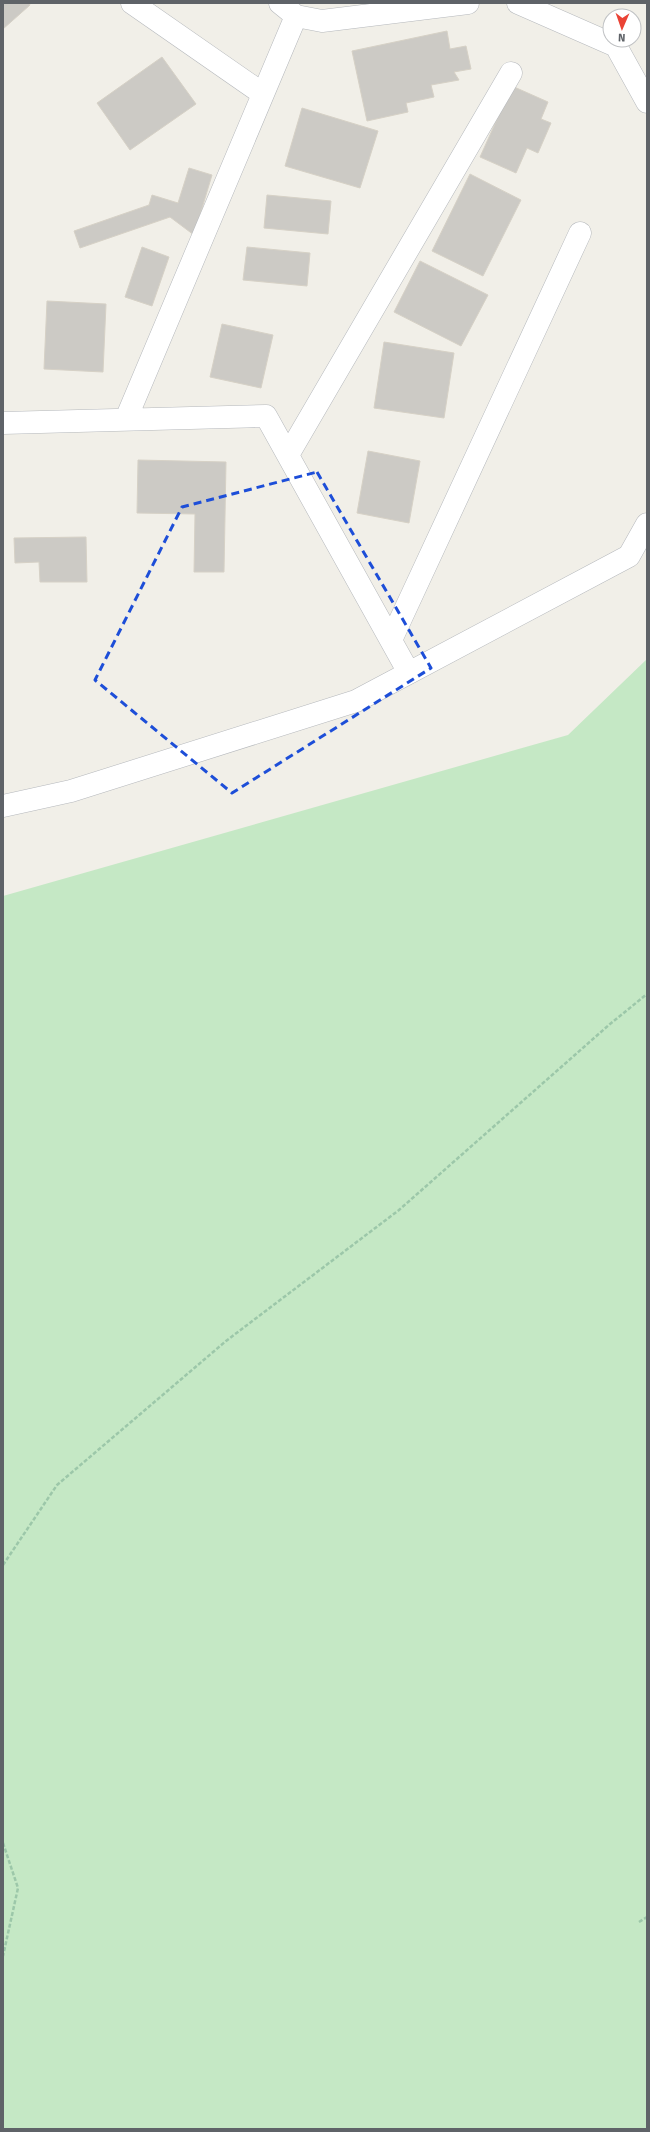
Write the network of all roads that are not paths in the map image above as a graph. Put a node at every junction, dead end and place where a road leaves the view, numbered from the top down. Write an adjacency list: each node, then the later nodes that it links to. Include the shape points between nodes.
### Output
1 (132, 3): 6 (street)
2 (468, 3): 4 (street, via 322,21)
3 (518, 3): 7 (street, via 616,46)
4 (288, 9): 6 (street)
5 (512, 73): 11 (street)
6 (263, 94): 9 (street)
7 (647, 102)
8 (580, 233): 13 (street)
9 (126, 418): 10 (street); 11 (street, via 266,416)
10 (3, 424)
11 (288, 455): 13 (street)
12 (647, 524): 14 (street, via 629,556)
13 (391, 640): 14 (street)
14 (410, 673): 15 (street, via 356,702 71,791)
15 (3, 806)

